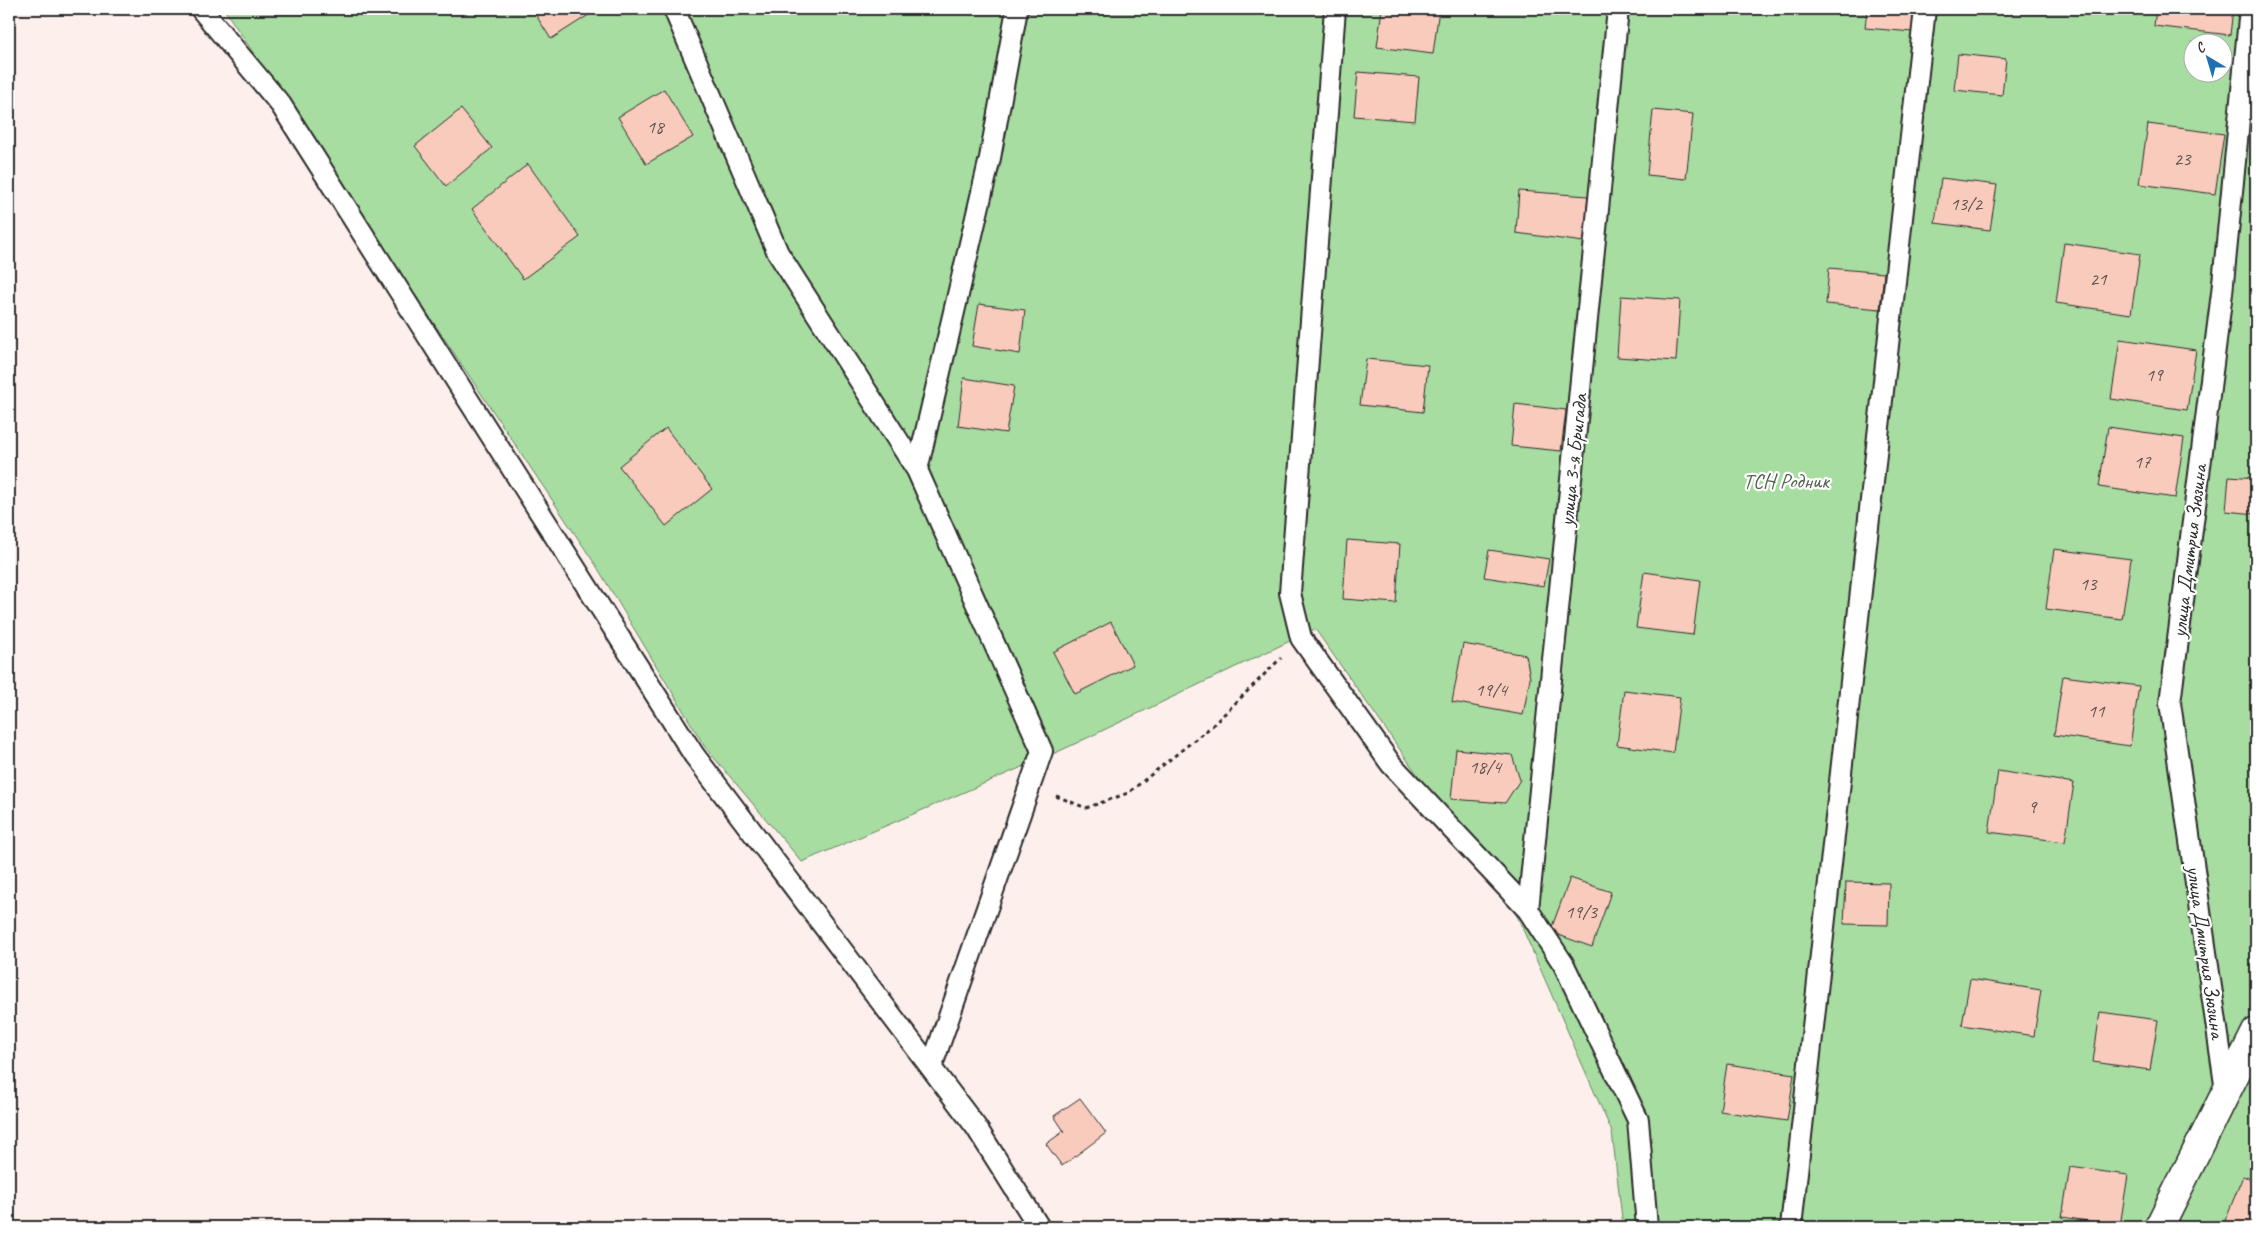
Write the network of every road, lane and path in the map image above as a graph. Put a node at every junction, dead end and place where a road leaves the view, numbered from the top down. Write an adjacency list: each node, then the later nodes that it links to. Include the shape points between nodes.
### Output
1 (201, 9): 13 (lane, via 281,105 694,755)
2 (674, 9): 8 (lane, via 778,253)
3 (1017, 9): 8 (lane, via 990,158)
4 (1335, 9): 9 (lane, via 1290,593)
5 (1618, 9): 11 (lane, улица 3-я Бригада)
6 (1925, 9): 17 (lane)
7 (2250, 9): 14 (lane, улица Дмитрия Зюзина, via 2222,293 2170,703)
8 (917, 470): 10 (lane, via 1042,751)
9 (1301, 638): 10 (path, via 1212,726 1128,793 1086,808); 11 (lane, via 1391,764)
10 (1030, 785): 13 (lane)
11 (1528, 910): 16 (lane, via 1564,966 1638,1120)
12 (2256, 1032): 14 (street)
13 (931, 1068): 15 (lane, via 976,1127)
14 (2226, 1091): 18 (street)
15 (1039, 1227)
16 (1647, 1227)
17 (1791, 1227)
18 (2159, 1227)

